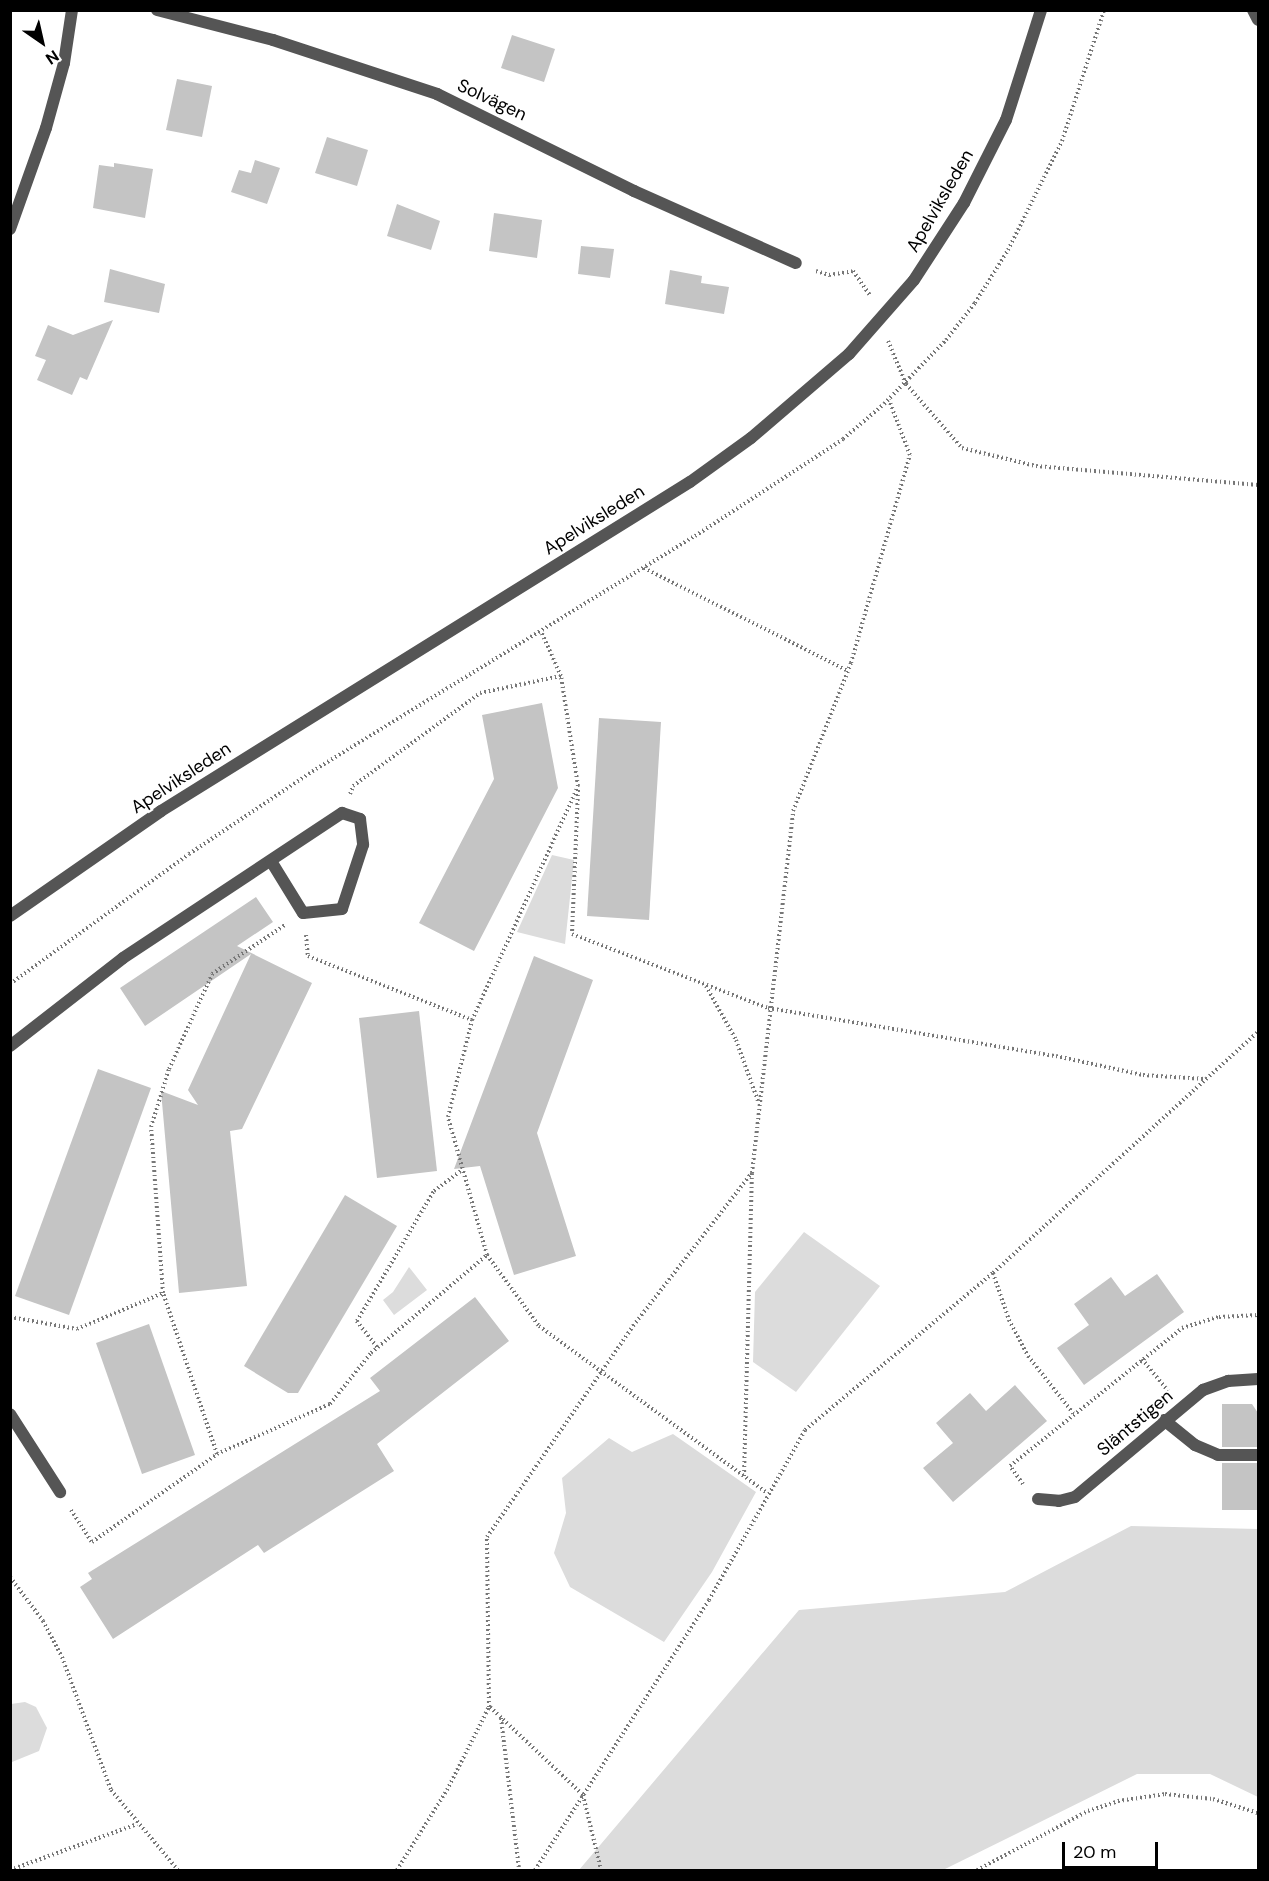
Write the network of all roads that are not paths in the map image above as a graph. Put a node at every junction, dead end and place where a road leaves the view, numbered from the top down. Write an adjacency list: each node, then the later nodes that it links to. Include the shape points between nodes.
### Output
1 (72, 10): 6 (street, via 64,63 49,117)
2 (158, 10): 7 (street, Solvägen, via 273,40 437,94 634,191)
3 (1041, 10): 9 (street, Apelviksleden, via 1006,120 964,203 914,280 849,354 751,438 690,482 161,811)
4 (1253, 10): 5 (street)
5 (1258, 20)
6 (10, 229)
7 (796, 263)
8 (271, 861): 8 (street, via 342,813 360,819 363,845 342,909 303,913); 10 (street, via 123,958)
9 (10, 916)
10 (10, 1046)
11 (1258, 1379): 13 (street, Släntstigen, via 1228,1381 1203,1390)
12 (10, 1413): 15 (street)
13 (1164, 1420): 14 (street, via 1195,1446 1218,1455); 16 (street, Släntstigen, via 1075,1497 1059,1501)
14 (1258, 1455)
15 (60, 1491)
16 (1038, 1499)

